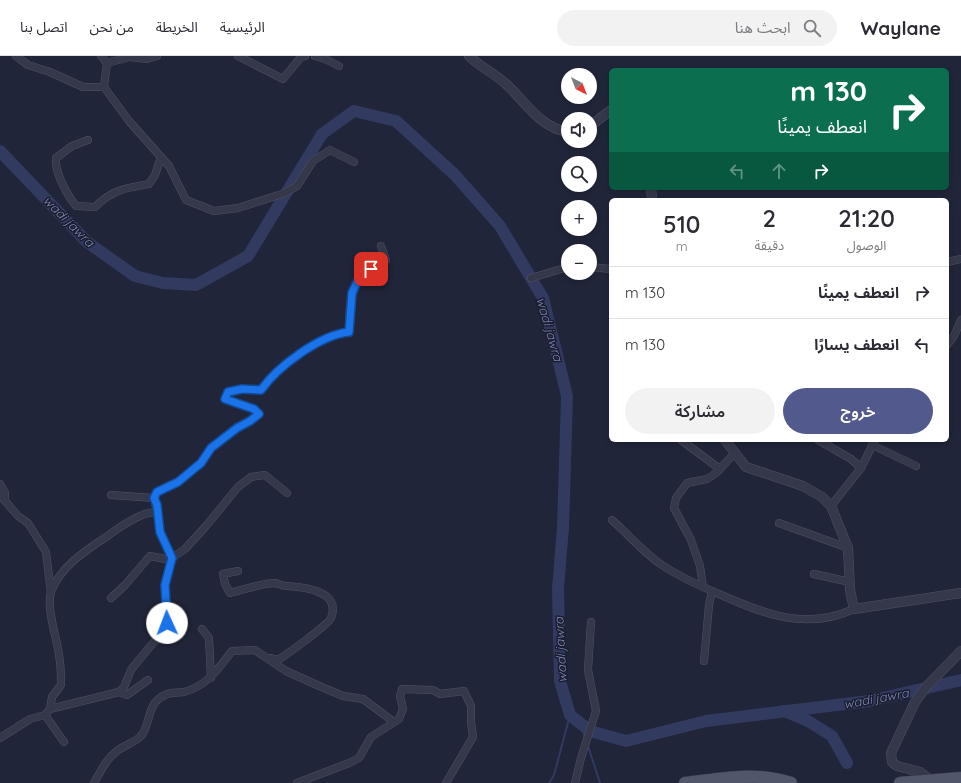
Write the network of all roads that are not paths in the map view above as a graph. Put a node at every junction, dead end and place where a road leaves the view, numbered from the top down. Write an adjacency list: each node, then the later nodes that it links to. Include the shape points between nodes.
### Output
1 (16, 56): 10 (street, via 28,65 83,87)
2 (101, 56): 8 (street)
3 (157, 56): 8 (street, via 130,57)
4 (238, 56): 5 (street, via 283,79 301,57)
5 (305, 56)
6 (315, 56): 9 (street)
7 (469, 56): 13 (street, via 507,84 545,123)
8 (107, 63): 10 (street)
9 (339, 66)
10 (104, 87): 15 (street)
11 (609, 112): 12 (street)
12 (597, 121)
13 (561, 131)
14 (88, 140): 15 (street, via 72,146 56,158 55,167 68,196 76,206 95,206 118,190 148,184)
15 (161, 157): 16 (street, via 169,166 186,200 214,211 238,208 285,193 297,186 312,161 330,150)
16 (354, 162)
17 (381, 246): 38 (street, via 386,260 380,266 362,272 352,293 349,332 338,333 314,344 269,379 261,390 242,389 228,392 225,399 254,409 259,414 211,448 201,463 178,482 157,492)
18 (961, 259): 19 (street)
19 (949, 262)
20 (597, 267): 22 (street)
21 (561, 269): 23 (street)
22 (609, 269)
23 (531, 278)
24 (961, 320): 25 (street)
25 (949, 342)
26 (684, 442): 33 (street)
27 (726, 442): 30 (street)
28 (821, 442): 32 (street, via 851,459)
29 (874, 443): 31 (street); 32 (street)
30 (734, 454): 33 (street); 39 (street, via 746,467 802,486 822,497)
31 (916, 466)
32 (861, 468): 39 (street)
33 (720, 470): 48 (street, via 707,479 687,483 676,498 674,508 691,540 700,566)
34 (0, 484): 37 (street, via 5,493)
35 (287, 493): 44 (street, via 265,475 251,477 238,487 185,549)
36 (111, 495): 38 (street)
37 (2, 498): 50 (street, via 28,523 46,552)
38 (154, 498): 40 (street)
39 (831, 506): 43 (street)
40 (158, 512): 44 (street, via 160,532); 50 (street, via 142,516 120,527 73,561 64,570)
41 (612, 520): 48 (street, via 662,565)
42 (780, 523): 43 (street)
43 (848, 548): 47 (street)
44 (172, 558): 52 (street, via 150,556); 61 (street, via 165,585 165,629 138,661)
45 (238, 571): 57 (street, via 223,574 230,593 275,583 305,587 315,589 327,598 333,608 331,619 289,654 278,660)
46 (814, 574): 47 (street)
47 (850, 582): 53 (street)
48 (703, 587): 49 (street)
49 (712, 591): 53 (street, via 762,612 793,619 831,618); 58 (street)
50 (51, 593): 62 (street, via 51,614 60,655 61,685 52,697)
51 (961, 593): 53 (street)
52 (111, 598)
53 (854, 609)
54 (591, 622): 72 (street, via 588,670 596,712)
55 (202, 629): 59 (street, via 209,638)
56 (961, 651): 68 (street, via 926,687 908,713 891,752 892,762 897,766 920,772)
57 (268, 658): 59 (street, via 255,650 232,651); 64 (street, via 286,671 317,686 343,696 363,699)
58 (704, 661)
59 (211, 678): 69 (street, via 184,692 165,695 157,701 150,711 141,736 107,759)
60 (148, 680): 61 (street, via 127,695)
61 (119, 692): 62 (street)
62 (50, 709): 63 (street)
63 (45, 715): 65 (street, via 30,719); 66 (street)
64 (394, 722): 70 (street, via 371,737 359,758); 71 (street, via 403,709 400,696 402,689 433,690 440,694 464,691 471,706 470,722 473,737)
65 (0, 738)
66 (64, 742)
67 (961, 778): 68 (main road)
68 (931, 780): 75 (main road)
69 (94, 783)
70 (297, 783)
71 (446, 783)
72 (575, 783)
73 (685, 783): 74 (main road, via 750,776 775,778)
74 (791, 783)
75 (900, 783)

